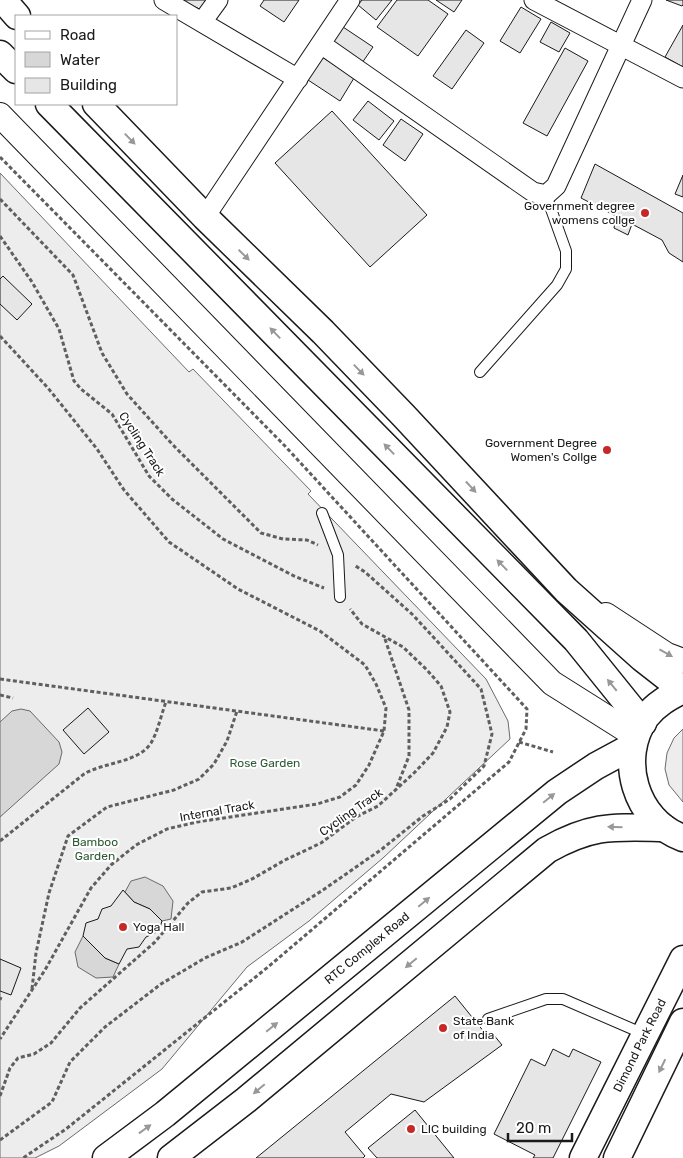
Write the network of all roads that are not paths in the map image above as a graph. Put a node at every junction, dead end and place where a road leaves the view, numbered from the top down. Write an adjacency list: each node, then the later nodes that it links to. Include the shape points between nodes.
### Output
1 (3, 0): 7 (main road)
2 (164, 0): 8 (street)
3 (218, 0): 8 (street)
4 (350, 0): 9 (street)
5 (534, 0): 10 (street)
6 (642, 0): 10 (street)
7 (16, 15)
8 (202, 22): 14 (street)
9 (321, 44): 14 (street); 18 (street, via 533,192)
10 (621, 47): 13 (street); 18 (street, via 556,186)
11 (0, 54): 12 (main road)
12 (15, 69)
13 (683, 78)
14 (298, 79): 19 (street)
15 (50, 105): 26 (main road, one-way to 15, via 576,640)
16 (97, 105): 19 (main road, one-way to 19)
17 (0, 115): 26 (street, via 552,683)
18 (546, 195): 20 (lane, via 566,251 566,269 557,285)
19 (205, 217): 22 (main road, one-way to 22, via 330,339)
20 (480, 372)
21 (322, 513): 23 (lane, via 338,555)
22 (566, 590): 24 (street, one-way to 24, via 667,655); 25 (main road)
23 (340, 597)
24 (683, 661)
25 (683, 690): 26 (main road, via 663,700)
26 (637, 735): 27 (main road, via 632,769 636,792 647,812); 32 (main road, RTC Complex Road, one-way to 26, via 165,1114 557,792)
27 (674, 833): 33 (main road, one-way to 33, via 603,827 571,836 547,850)
28 (683, 959): 31 (main road, Dimond Park Road)
29 (488, 1019): 31 (lane, via 546,999 563,999)
30 (683, 1022): 35 (main road, one-way to 35)
31 (645, 1034): 34 (main road, Dimond Park Road)
32 (106, 1158)
33 (172, 1158)
34 (584, 1158)
35 (617, 1158)

